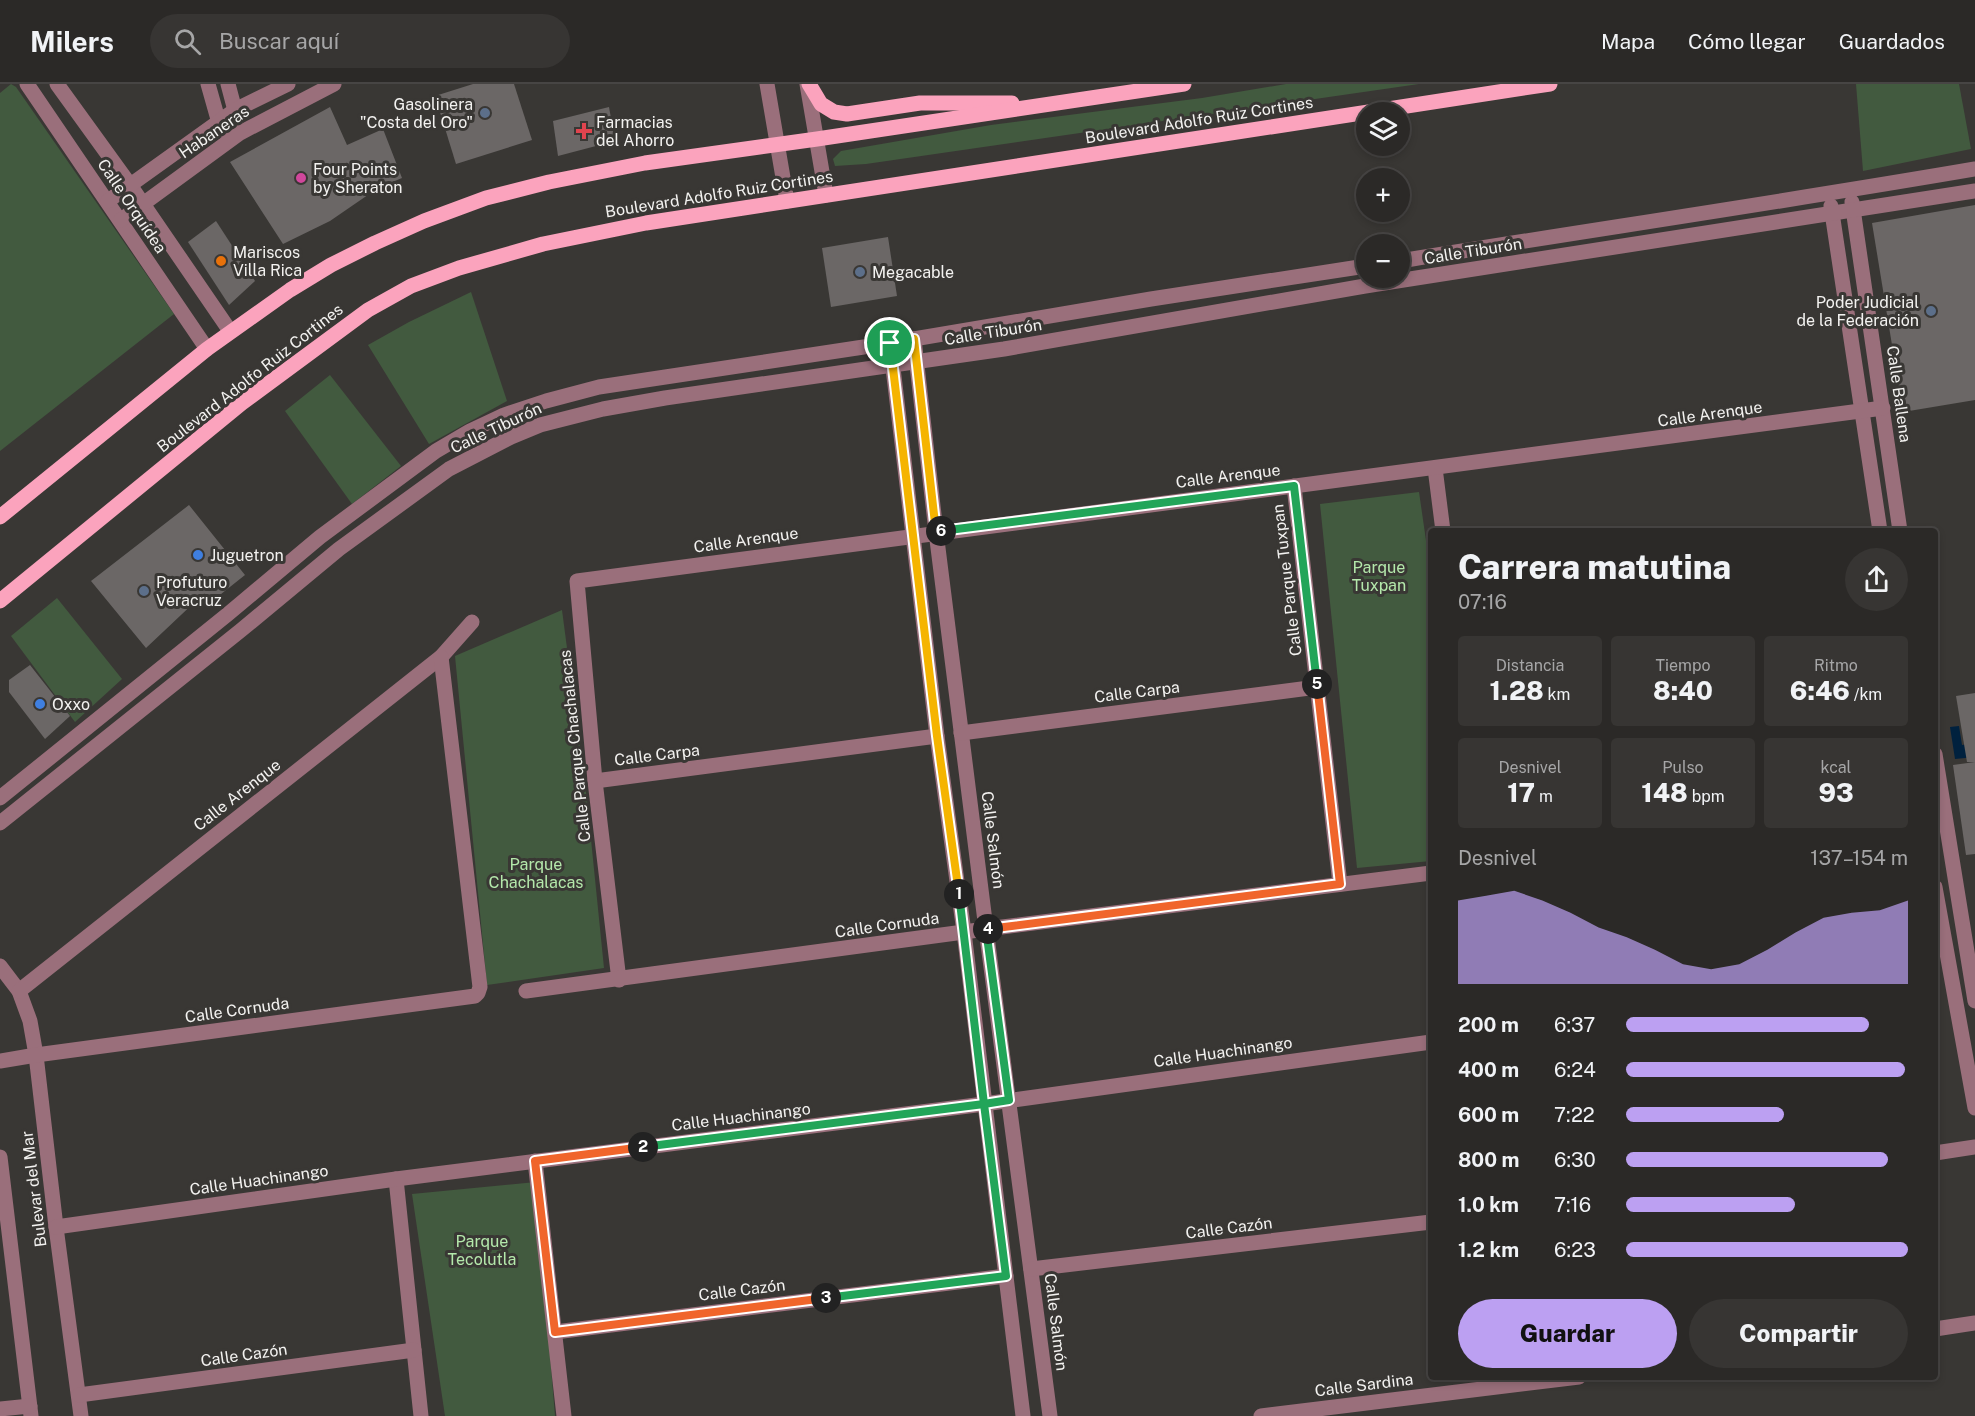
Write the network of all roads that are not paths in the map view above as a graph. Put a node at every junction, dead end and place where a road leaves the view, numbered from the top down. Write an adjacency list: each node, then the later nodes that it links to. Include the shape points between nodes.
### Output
1 (27, 84): 24 (street, Calle Orquídea)
2 (57, 84): 19 (street, Calle Orquídea)
3 (208, 84): 13 (street)
4 (228, 84): 12 (street)
5 (288, 84): 12 (street, Habaneras)
6 (334, 84): 14 (street, Habaneras)
7 (767, 84): 17 (street)
8 (808, 84): 11 (main road, via 821,105 847,114 920,103); 15 (street)
9 (1184, 84): 11 (main road)
10 (1550, 84): 23 (main road, Boulevard Adolfo Ruiz Cortines)
11 (1060, 103): 15 (main road)
12 (235, 110): 13 (street, Habaneras); 14 (street)
13 (218, 122): 16 (street); 19 (street, Habaneras)
14 (240, 133): 16 (street, Habaneras)
15 (817, 139): 17 (main road); 23 (street)
16 (224, 144): 26 (street, Habaneras)
17 (777, 145): 25 (street); 34 (main road, via 645,163 486,198 424,221 331,265)
18 (1975, 169): 20 (street, Calle Tiburón)
19 (130, 185): 24 (street, Habaneras); 26 (street, Calle Orquídea)
20 (1850, 190): 22 (street, Calle Tiburón); 27 (street, Calle Ballena)
21 (1975, 191): 27 (street, Calle Tiburón)
22 (1828, 194): 28 (street); 30 (street, Calle Tiburón)
23 (826, 195): 25 (main road, Boulevard Adolfo Ruiz Cortines)
24 (108, 201): 29 (street, Calle Orquídea)
25 (788, 201): 51 (main road, Boulevard Adolfo Ruiz Cortines, via 543,244 411,286 368,310 242,403)
26 (143, 205): 29 (street, Habaneras); 34 (street, Calle Orquídea)
27 (1853, 211): 28 (street, Calle Tiburón); 40 (street, Calle Ballena)
28 (1833, 214): 31 (street, Calle Tiburón); 41 (street)
29 (121, 220): 37 (street, Calle Orquídea)
30 (1641, 221): 31 (street); 32 (street, Calle Tiburón)
31 (1645, 243): 38 (street, Calle Tiburón)
32 (1410, 259)
33 (1356, 268): 35 (street, Calle Tiburón)
34 (231, 331): 37 (main road)
35 (914, 339): 36 (street, Calle Tiburón); 38 (street, Calle Salmón)
36 (890, 343): 39 (street); 58 (street, Calle Tiburón, via 600,387 504,415 470,431 436,451 320,537)
37 (207, 349): 44 (main road)
38 (917, 362): 39 (street, Calle Tiburón); 48 (street, Calle Salmón)
39 (894, 366): 49 (street); 60 (street, Calle Tiburón, via 603,409 549,422 511,437 449,470 339,549)
40 (1883, 408): 41 (street, Calle Arenque); 47 (street, Calle Ballena)
41 (1863, 412): 42 (street, Calle Arenque); 46 (street)
42 (1435, 468): 43 (street, Calle Arenque); 45 (street)
43 (1294, 486): 48 (street, Calle Arenque); 54 (street, Calle Parque Tuxpan)
44 (0, 518)
45 (1443, 528)
46 (1880, 528)
47 (1900, 528)
48 (936, 532): 49 (street, Calle Arenque); 55 (street, Calle Salmón)
49 (914, 536): 50 (street, Calle Arenque); 56 (street)
50 (577, 580): 57 (street, Calle Parque Chachalacas)
51 (0, 601)
52 (472, 622): 53 (street, Calle Arenque)
53 (441, 657): 70 (street, Calle Arenque); 74 (street, Calle Cornuda, via 480,987 475,996)
54 (1317, 687): 55 (street, Calle Carpa); 62 (street, Calle Parque Tuxpan)
55 (961, 733): 64 (street, Calle Salmón)
56 (937, 736): 57 (street, Calle Carpa); 65 (street)
57 (595, 781): 68 (street, Calle Parque Chachalacas)
58 (0, 798)
59 (1939, 805): 67 (street)
60 (0, 823)
61 (1428, 873): 62 (street, Calle Cornuda)
62 (1340, 884): 64 (street, Calle Cornuda)
63 (1938, 922): 69 (street)
64 (986, 929): 65 (street, Calle Cornuda); 76 (street, Calle Salmón)
65 (964, 932): 68 (street, Calle Cornuda); 77 (street)
66 (0, 966): 70 (street, Bulevar del Mar)
67 (1971, 976): 69 (street); 72 (street)
68 (619, 980): 71 (street, Calle Cornuda)
69 (1943, 980): 78 (street)
70 (19, 991): 74 (street, Bulevar del Mar)
71 (526, 991)
72 (1975, 1001)
73 (1428, 1042): 76 (street, Calle Huachinango)
74 (36, 1055): 75 (street, Calle Cornuda); 85 (street, Bulevar del Mar)
75 (0, 1061)
76 (1009, 1100): 77 (street, Calle Huachinango); 87 (street, Calle Salmón)
77 (984, 1104): 82 (street, Calle Huachinango); 88 (street)
78 (1975, 1108)
79 (1975, 1148): 80 (street)
80 (1938, 1153)
81 (0, 1157): 86 (street, Bulevar del Mar)
82 (535, 1161): 83 (street, Calle Huachinango); 91 (street)
83 (396, 1179): 85 (street, Calle Huachinango); 92 (street)
84 (1428, 1222): 87 (street, Calle Cazón)
85 (56, 1227): 94 (street, Bulevar del Mar)
86 (4, 1235): 96 (street, Bulevar del Mar)
87 (1031, 1269): 101 (street, Calle Salmón)
88 (1006, 1276): 91 (street, Calle Cazón); 100 (street)
89 (1975, 1323): 90 (street)
90 (1938, 1329)
91 (555, 1332): 99 (street)
92 (414, 1350): 94 (street, Calle Cazón); 98 (street)
93 (1518, 1380): 102 (street, Calle Sardina)
94 (79, 1395): 97 (street, Bulevar del Mar)
95 (0, 1409): 96 (street)
96 (31, 1411)
97 (81, 1416)
98 (421, 1416)
99 (564, 1416)
100 (1023, 1416)
101 (1050, 1416)
102 (1261, 1416)

